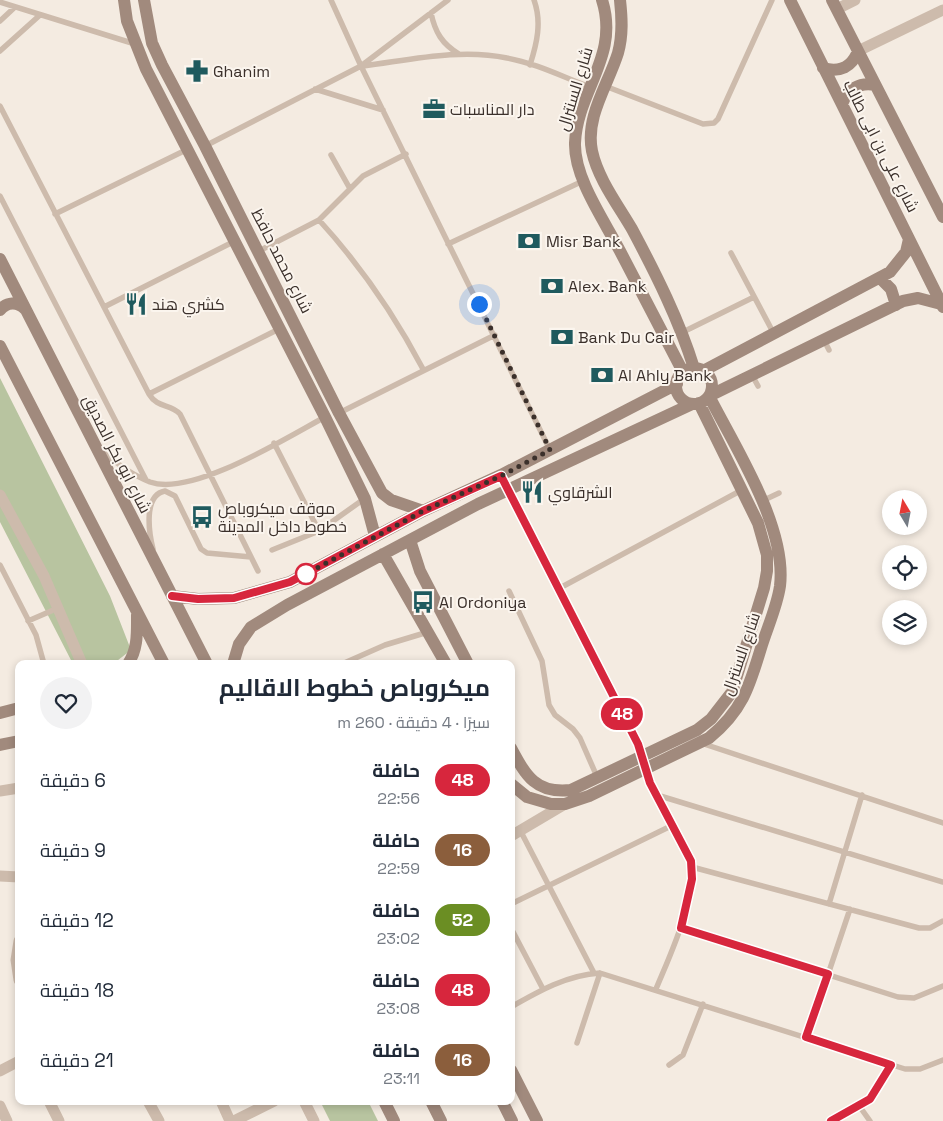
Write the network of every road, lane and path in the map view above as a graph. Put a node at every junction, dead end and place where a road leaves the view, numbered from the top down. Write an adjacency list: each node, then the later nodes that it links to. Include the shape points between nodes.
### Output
1 (124, 0): 18 (street, شارع محمد حافظ)
2 (144, 0): 32 (street, شارع محمد حافظ, via 152,44)
3 (331, 0): 23 (lane)
4 (448, 0): 15 (lane)
5 (534, 0): 22 (lane, via 539,24)
6 (602, 0): 27 (street, شارع السنترال, via 608,29 606,46)
7 (620, 0): 26 (street, شارع السنترال, via 622,24 618,52)
8 (772, 0): 26 (lane, via 714,124 703,124)
9 (790, 0): 24 (street, شارع على بن ابى طالب)
10 (855, 0): 12 (street)
11 (0, 2): 13 (lane)
12 (835, 5): 20 (street, شارع على بن ابى طالب)
13 (15, 7): 16 (lane); 17 (lane)
14 (943, 10): 20 (street)
15 (431, 13): 21 (lane, via 439,38); 23 (lane)
16 (40, 15): 18 (lane); 19 (lane)
17 (0, 21)
18 (135, 44): 33 (street, شارع محمد حافظ)
19 (1, 49)
20 (858, 51): 24 (street, via 856,58 845,68); 25 (street, شارع على بن ابى طالب)
21 (460, 54): 22 (lane, via 484,54); 23 (lane)
22 (530, 65): 27 (lane)
23 (361, 66): 28 (lane); 31 (lane)
24 (823, 68): 29 (street, شارع على بن ابى طالب)
25 (876, 84): 29 (street, via 854,87); 42 (street, شارع على بن ابى طالب)
26 (605, 86): 39 (street, شارع السنترال, via 594,116 592,151 600,174)
27 (591, 88): 36 (street, شارع السنترال, via 575,142 577,162)
28 (315, 89): 31 (lane); 32 (lane)
29 (842, 104): 44 (street, شارع على بن ابى طالب)
30 (0, 106): 41 (lane)
31 (384, 110): 34 (lane)
32 (205, 146): 47 (street, شارع محمد حافظ)
33 (188, 149): 41 (lane); 45 (street, شارع محمد حافظ)
34 (406, 154): 37 (lane, via 363,176); 46 (lane)
35 (331, 155): 37 (lane)
36 (584, 181): 40 (street, شارع السنترال); 46 (lane)
37 (349, 187): 43 (lane)
38 (0, 196): 77 (lane)
39 (616, 202): 40 (street); 59 (street, شارع السنترال)
40 (599, 211): 62 (street, شارع السنترال)
41 (55, 214): 55 (lane)
42 (943, 217)
43 (319, 220): 47 (lane); 64 (lane, via 350,253 377,290)
44 (909, 239): 51 (street, via 899,263); 54 (street, شارع على بن ابى طالب)
45 (235, 241): 49 (street, شارع محمد حافظ); 55 (lane)
46 (448, 244): 60 (lane)
47 (259, 251): 49 (street); 69 (street, شارع محمد حافظ)
48 (731, 253): 52 (lane)
49 (244, 258): 58 (street, شارع محمد حافظ)
50 (0, 259): 56 (street, شارع ابو بكر الصديق)
51 (880, 278): 53 (street, via 891,289); 61 (street)
52 (754, 297): 59 (lane); 61 (lane)
53 (896, 305): 54 (street, via 918,298); 68 (street, via 755,381)
54 (942, 305)
55 (104, 307): 67 (lane)
56 (25, 309): 57 (street, via 14,303); 72 (street, شارع ابو بكر الصديق)
57 (0, 310)
58 (280, 328): 67 (lane); 70 (street, شارع محمد حافظ)
59 (681, 328): 62 (street); 65 (street, شارع السنترال)
60 (495, 334): 64 (lane); 74 (lane)
61 (774, 334): 65 (street)
62 (664, 336): 65 (street, شارع السنترال)
63 (0, 346): 100 (street)
64 (423, 369): 69 (lane)
65 (693, 370): 66 (street); 68 (street, via 712,381)
66 (677, 384): 68 (street, via 680,396); 74 (street)
67 (149, 394): 75 (lane, via 157,404 175,409 180,414)
68 (702, 400): 73 (street, شارع السنترال); 78 (street)
69 (339, 413): 84 (street, شارع محمد حافظ, via 382,493 391,500)
70 (325, 417): 71 (lane); 82 (street, شارع محمد حافظ)
71 (274, 443): 75 (lane); 85 (lane)
72 (94, 444): 77 (lane, via 120,466); 93 (street, شارع ابو بكر الصديق)
73 (727, 445): 79 (street, شارع السنترال); 83 (street, شارع السنترال)
74 (550, 450): 76 (street)
75 (210, 475): 77 (lane, via 172,485); 90 (lane)
76 (501, 476): 78 (street); 84 (street)
77 (146, 480)
78 (509, 490): 87 (street); 96 (lane)
79 (740, 491): 96 (lane); 118 (street, شارع السنترال, via 763,538 767,572 732,692 711,720)
80 (779, 493): 83 (lane)
81 (0, 496): 99 (street)
82 (365, 499): 85 (lane); 86 (street, شارع محمد حافظ)
83 (762, 501): 115 (street, شارع السنترال, via 773,526 779,552 780,588 749,690 725,725)
84 (423, 511): 86 (street)
85 (319, 531): 88 (lane)
86 (375, 536): 91 (street)
87 (410, 540): 89 (street); 111 (street, via 420,571)
88 (272, 550)
89 (383, 554): 95 (street); 102 (street)
90 (251, 557): 93 (lane, via 207,553 201,549 175,496 165,491 152,499 151,538); 94 (lane)
91 (332, 560): 95 (street); 98 (street, via 290,582 244,596 209,599)
92 (0, 565): 101 (lane)
93 (158, 568): 98 (street, شارع ابو بكر الصديق)
94 (258, 571)
95 (340, 576): 108 (street, via 251,627 239,644)
96 (558, 589): 118 (lane, via 638,744)
97 (509, 591): 119 (lane, via 542,660 549,705 580,738)
98 (172, 596): 107 (street, شارع ابو بكر الصديق)
99 (58, 607): 101 (lane); 104 (street)
100 (137, 613): 105 (street, via 137,642); 106 (street)
101 (28, 622): 103 (lane, via 36,634)
102 (428, 632): 109 (lane); 110 (street)
103 (43, 660)
104 (78, 660)
105 (131, 660)
106 (162, 660)
107 (205, 660)
108 (234, 660)
109 (351, 660)
110 (444, 660)
111 (466, 660)
112 (15, 709): 113 (street)
113 (0, 713)
114 (15, 742): 116 (street)
115 (699, 742): 118 (street, شارع السنترال); 124 (lane)
116 (0, 745)
117 (515, 755): 119 (street, شارع السنترال, via 525,774 546,788 561,791)
118 (644, 763): 119 (street, شارع السنترال); 123 (lane)
119 (601, 784): 125 (street, شارع السنترال)
120 (515, 787): 125 (street, شارع السنترال, via 527,797 551,804)
121 (15, 789): 122 (street)
122 (0, 791)
123 (657, 795): 127 (lane); 129 (lane)
124 (862, 795): 126 (lane); 129 (lane)
125 (565, 804): 128 (street)
126 (943, 823)
127 (673, 825): 130 (lane); 134 (lane)
128 (516, 833): 134 (lane)
129 (845, 852): 133 (lane); 136 (lane)
130 (692, 866): 136 (lane); 139 (lane)
131 (0, 876): 132 (street)
132 (15, 877)
133 (943, 882)
134 (549, 885): 135 (lane); 141 (lane)
135 (515, 902)
136 (829, 904): 137 (lane)
137 (850, 910): 138 (lane, via 919,928 930,928); 142 (lane)
138 (943, 921)
139 (681, 928): 142 (lane); 145 (lane)
140 (515, 938): 144 (lane)
141 (597, 973): 144 (lane, via 572,977); 145 (lane); 149 (lane)
142 (828, 974): 143 (lane, via 898,997 914,998); 148 (lane)
143 (943, 986)
144 (543, 989): 147 (lane)
145 (656, 989): 146 (lane)
146 (703, 1004): 148 (lane); 152 (lane, via 683,1055)
147 (515, 1005)
148 (806, 1037): 153 (lane)
149 (577, 1044)
150 (943, 1060): 153 (lane, via 920,1069)
151 (15, 1063): 154 (street)
152 (669, 1065)
153 (891, 1065): 165 (lane, via 877,1090)
154 (0, 1071)
155 (515, 1078): 174 (street)
156 (51, 1105): 167 (street)
157 (150, 1105): 168 (street)
158 (223, 1105): 169 (street)
159 (266, 1105): 169 (street)
160 (306, 1105): 170 (street)
161 (386, 1105): 171 (street)
162 (433, 1105): 172 (street)
163 (504, 1105): 173 (street)
164 (0, 1106): 166 (street)
165 (860, 1107): 175 (lane); 176 (lane)
166 (7, 1121)
167 (60, 1121)
168 (159, 1121)
169 (232, 1121)
170 (314, 1121)
171 (394, 1121)
172 (441, 1121)
173 (512, 1121)
174 (537, 1121)
175 (831, 1121)
176 (870, 1121)

